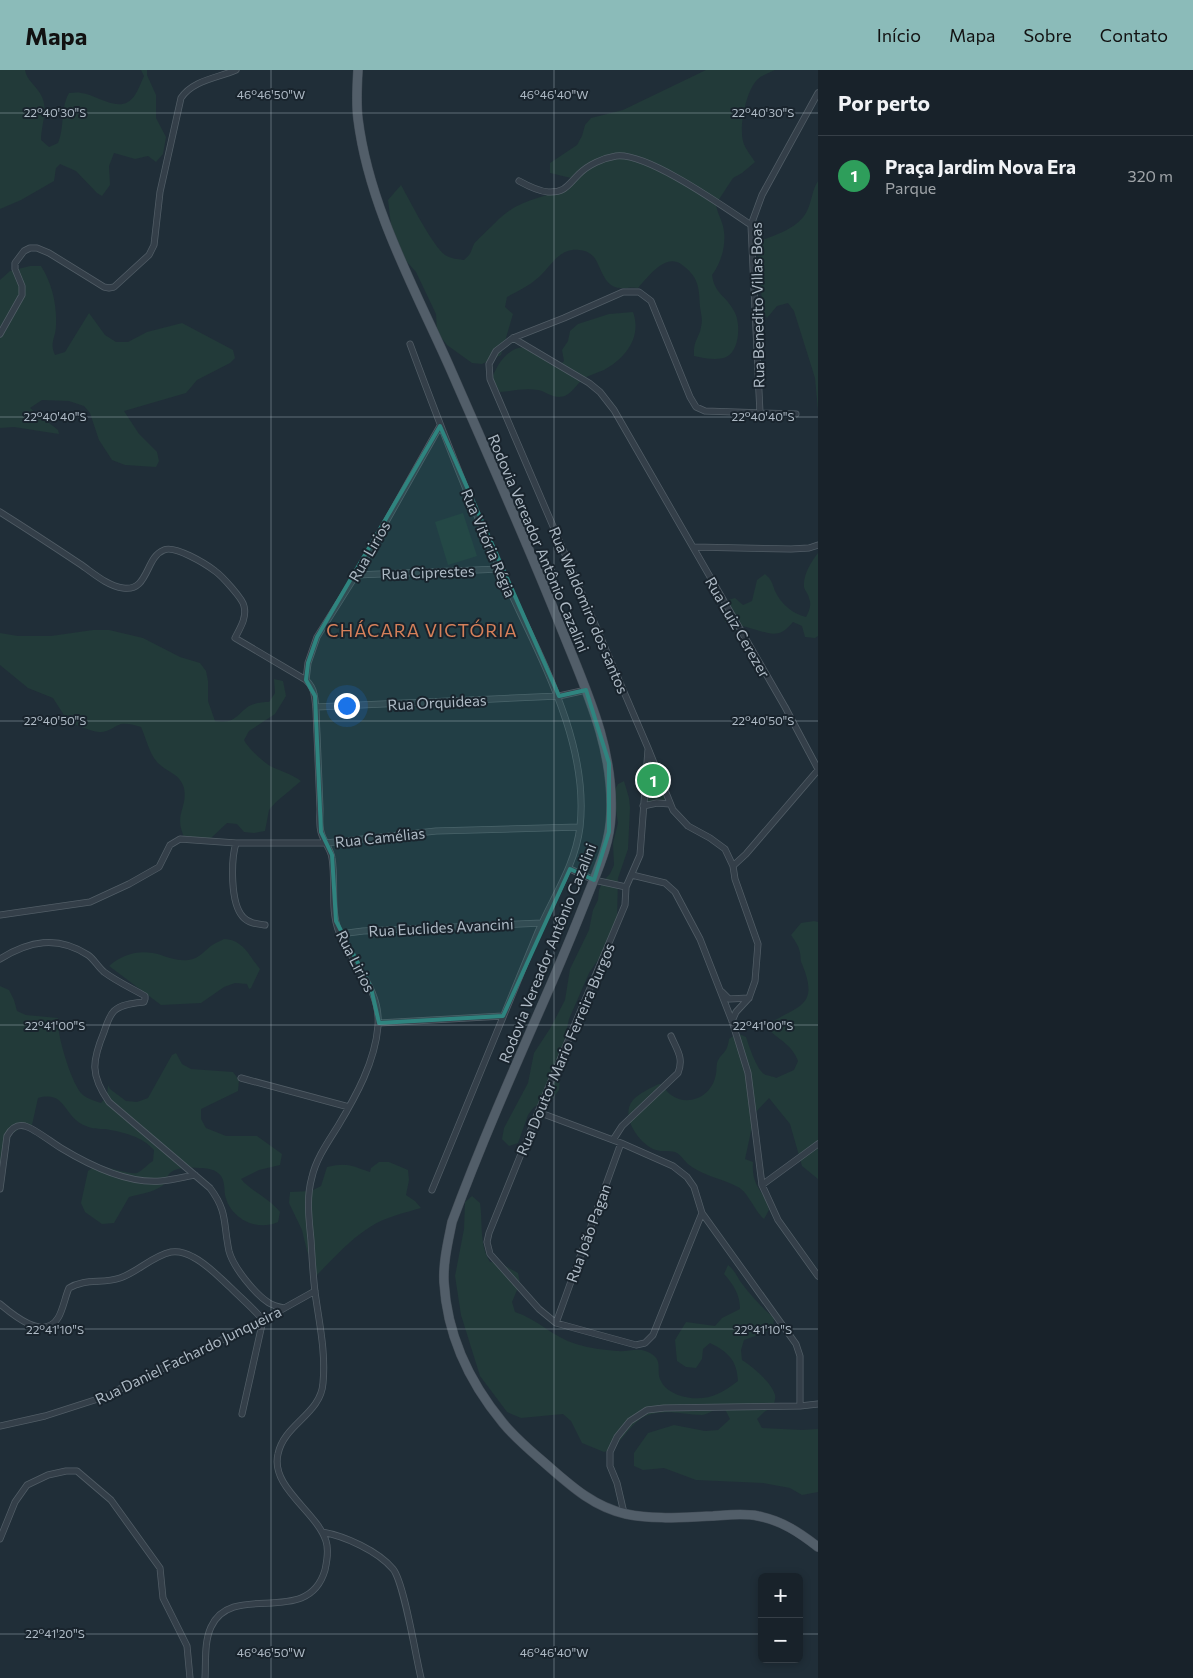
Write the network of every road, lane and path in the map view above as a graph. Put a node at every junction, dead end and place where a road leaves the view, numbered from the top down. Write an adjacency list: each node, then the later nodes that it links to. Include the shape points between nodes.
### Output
1 (236, 70): 6 (street, via 204,81 181,98 160,192 156,237 149,255 109,288 49,252 37,248 24,251 15,263 22,295)
2 (358, 70): 18 (main road, Rodovia Vereador Antônio Cazalini, via 358,118 372,188)
3 (818, 93): 5 (street, Rua Benedito Villas Boas, via 762,196)
4 (519, 182): 5 (street, via 546,192 561,191 594,163 617,156 641,159 695,188)
5 (751, 225): 9 (street, Rua Benedito Villas Boas)
6 (0, 334)
7 (513, 338): 9 (street, Rua Waldomiro dos santos, via 623,292 639,292 651,301 696,406 705,411); 14 (street, Rua Luiz Cerezer, via 600,392 614,410); 21 (street, Rua Waldomiro dos santos, via 496,351 489,364 490,379)
8 (410, 344): 11 (street, Rua Vitória Régia)
9 (760, 413): 10 (street, Rua Waldomiro dos santos)
10 (796, 414)
11 (440, 426): 15 (street, Rua Vitória Régia); 16 (street, Rua Lirios)
12 (0, 512): 17 (street, via 103,579 123,588 136,587 157,555 165,549 174,548 204,564 219,575 244,604 245,616 235,638)
13 (818, 545): 14 (street, via 791,549)
14 (692, 547): 22 (street, Rua Luiz Cerezer)
15 (500, 569): 16 (street, Rua Ciprestes); 19 (street, Rua Vitória Régia)
16 (356, 575): 17 (street, Rua Lirios, via 317,637)
17 (306, 680): 20 (street, Rua Lirios, via 312,686)
18 (586, 690): 19 (street, Rua Orquideas); 31 (main road, Rodovia Vereador Antônio Cazalini, via 604,740 611,787 609,832)
19 (558, 696): 20 (street, Rua Orquideas); 25 (street, Rua Vitória Régia, via 580,782)
20 (316, 708): 27 (street, Rua Lirios, via 321,832)
21 (648, 748): 23 (street, Rua Waldomiro dos santos); 24 (street, Rua Doutor Mario Ferreira Burgos)
22 (818, 769): 28 (street)
23 (670, 804): 24 (street); 28 (street, Rua Waldomiro dos santos, via 688,826 725,848)
24 (644, 806): 30 (street, Rua Doutor Mario Ferreira Burgos, via 640,855)
25 (580, 827): 27 (street, Rua Camélias, via 436,831); 29 (street, Rua Vitória Régia)
26 (236, 843): 27 (street, Rua Camélias); 33 (street, Rua Camélias, via 180,839 170,845 159,867 90,902); 35 (street, via 232,855 237,909 243,918)
27 (326, 843): 36 (street, Rua Lirios, via 332,855 336,921)
28 (733, 866): 39 (street, Rua Waldomiro dos santos, via 758,944 755,981)
29 (570, 869): 31 (street); 34 (street, Rua Vitória Régia)
30 (632, 875): 32 (street, Rua Doutor Mario Ferreira Burgos); 38 (street, via 665,883 675,892 700,939)
31 (594, 880): 32 (street); 66 (main road, Rodovia Vereador Antônio Cazalini, via 452,1222 444,1281 446,1305 458,1349 503,1424 576,1490 602,1506)
32 (626, 887): 46 (street, Rua Doutor Mario Ferreira Burgos, via 625,904)
33 (0, 915)
34 (542, 923): 36 (street, Rua Euclides Avancini); 40 (street, Rua Vitória Régia)
35 (265, 926)
36 (340, 934): 42 (street, Rua Lirios, via 371,988 378,1007)
37 (0, 959): 50 (street, via 28,945 54,941 90,956 104,972 145,996 144,1002 114,1011 96,1051 95,1078 109,1102)
38 (720, 990): 39 (street, via 729,999); 41 (street)
39 (749, 998): 41 (street)
40 (503, 1016): 42 (street); 53 (street, Rua Vitória Régia)
41 (732, 1021): 51 (street, via 748,1072)
42 (379, 1023): 45 (street, Rua Lirios, via 370,1062)
43 (671, 1036): 47 (street, via 681,1058 678,1073 622,1126)
44 (241, 1078): 45 (street)
45 (349, 1108): 56 (street, Rua Lirios, via 323,1151 308,1192)
46 (538, 1112): 47 (street); 61 (street, Rua Doutor Mario Ferreira Burgos, via 489,1232 488,1242 490,1254 539,1309)
47 (614, 1140): 48 (street)
48 (621, 1143): 54 (street, via 673,1166 687,1177 694,1187); 61 (street, Rua João Pagan)
49 (818, 1144): 51 (street)
50 (195, 1175): 52 (street, via 139,1181 70,1154 27,1127 18,1125 7,1136); 58 (street, via 210,1188 224,1211 229,1252 244,1277 270,1304)
51 (762, 1185): 55 (street, via 778,1220)
52 (0, 1190)
53 (432, 1190)
54 (702, 1213): 61 (street, via 653,1335 645,1343 636,1345); 63 (street, via 796,1344 800,1356)
55 (818, 1276)
56 (315, 1292): 58 (street, Rua Daniel Fachardo Junqueira); 67 (street, Rua Lirios, via 322,1331 322,1395 281,1442 277,1469)
57 (2, 1305): 59 (street); 60 (street, via 25,1322 41,1328 53,1324 59,1317 68,1288 76,1283 112,1281 128,1276 161,1255 182,1252 211,1270)
58 (284, 1308): 60 (street, Rua Daniel Fachardo Junqueira)
59 (0, 1314)
60 (263, 1320): 64 (street); 65 (street, Rua Daniel Fachardo Junqueira, via 101,1398)
61 (556, 1323)
62 (818, 1404): 63 (street)
63 (800, 1406): 66 (street, via 647,1410 630,1421 616,1437 610,1452 610,1466)
64 (242, 1414)
65 (0, 1426)
66 (624, 1513): 69 (main road, Rodovia Vereador Antônio Cazalini, via 668,1518 758,1516 781,1523)
67 (322, 1532): 71 (street, via 327,1556 319,1584 296,1600 282,1604 250,1604 230,1608 218,1615 207,1642); 72 (street, via 351,1541 381,1557 395,1570)
68 (0, 1539): 70 (street, via 15,1502 27,1485 48,1475 77,1471 111,1500 160,1568 163,1598 187,1646)
69 (818, 1547)
70 (190, 1678)
71 (205, 1678)
72 (421, 1678)

